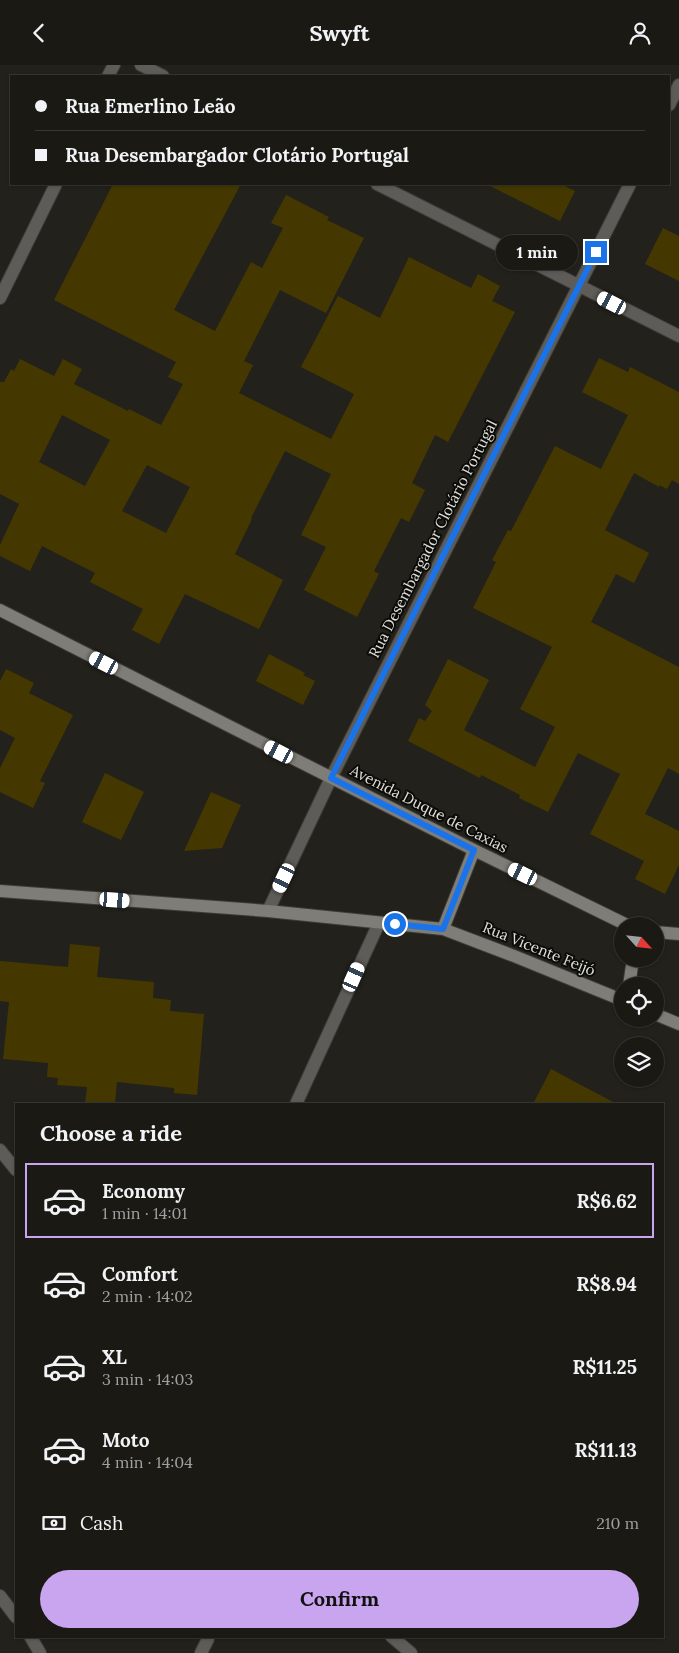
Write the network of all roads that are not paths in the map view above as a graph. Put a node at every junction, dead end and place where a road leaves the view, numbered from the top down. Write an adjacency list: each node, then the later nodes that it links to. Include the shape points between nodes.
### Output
1 (141, 65): 2 (street)
2 (161, 75)
3 (679, 85): 4 (street)
4 (670, 103)
5 (56, 185): 9 (street)
6 (379, 185): 8 (street)
7 (630, 185): 8 (street, Rua Desembargador Clotário Portugal)
8 (579, 286): 10 (street); 12 (street, Rua Desembargador Clotário Portugal)
9 (0, 298)
10 (679, 336)
11 (0, 610): 12 (street, Avenida Duque de Caxias)
12 (331, 778): 13 (street, Avenida Duque de Caxias); 15 (street, Rua Desembargador Clotário Portugal)
13 (474, 850): 16 (street, Avenida Duque de Caxias); 18 (street)
14 (0, 891): 15 (street, Rua Vicente Feijó)
15 (268, 911): 17 (street, Rua Vicente Feijó)
16 (614, 919)
17 (378, 923): 18 (street, Rua Vicente Feijó); 24 (street)
18 (443, 929): 21 (street, Rua Vicente Feijó)
19 (664, 933): 20 (street)
20 (679, 934)
21 (614, 997)
22 (664, 1018): 23 (street)
23 (679, 1024)
24 (296, 1103)
25 (0, 1150): 26 (street)
26 (15, 1169)
27 (0, 1596): 28 (street)
28 (15, 1616)
29 (31, 1638): 32 (street)
30 (392, 1638): 34 (street)
31 (208, 1639): 33 (street)
32 (40, 1653)
33 (201, 1653)
34 (411, 1653)

